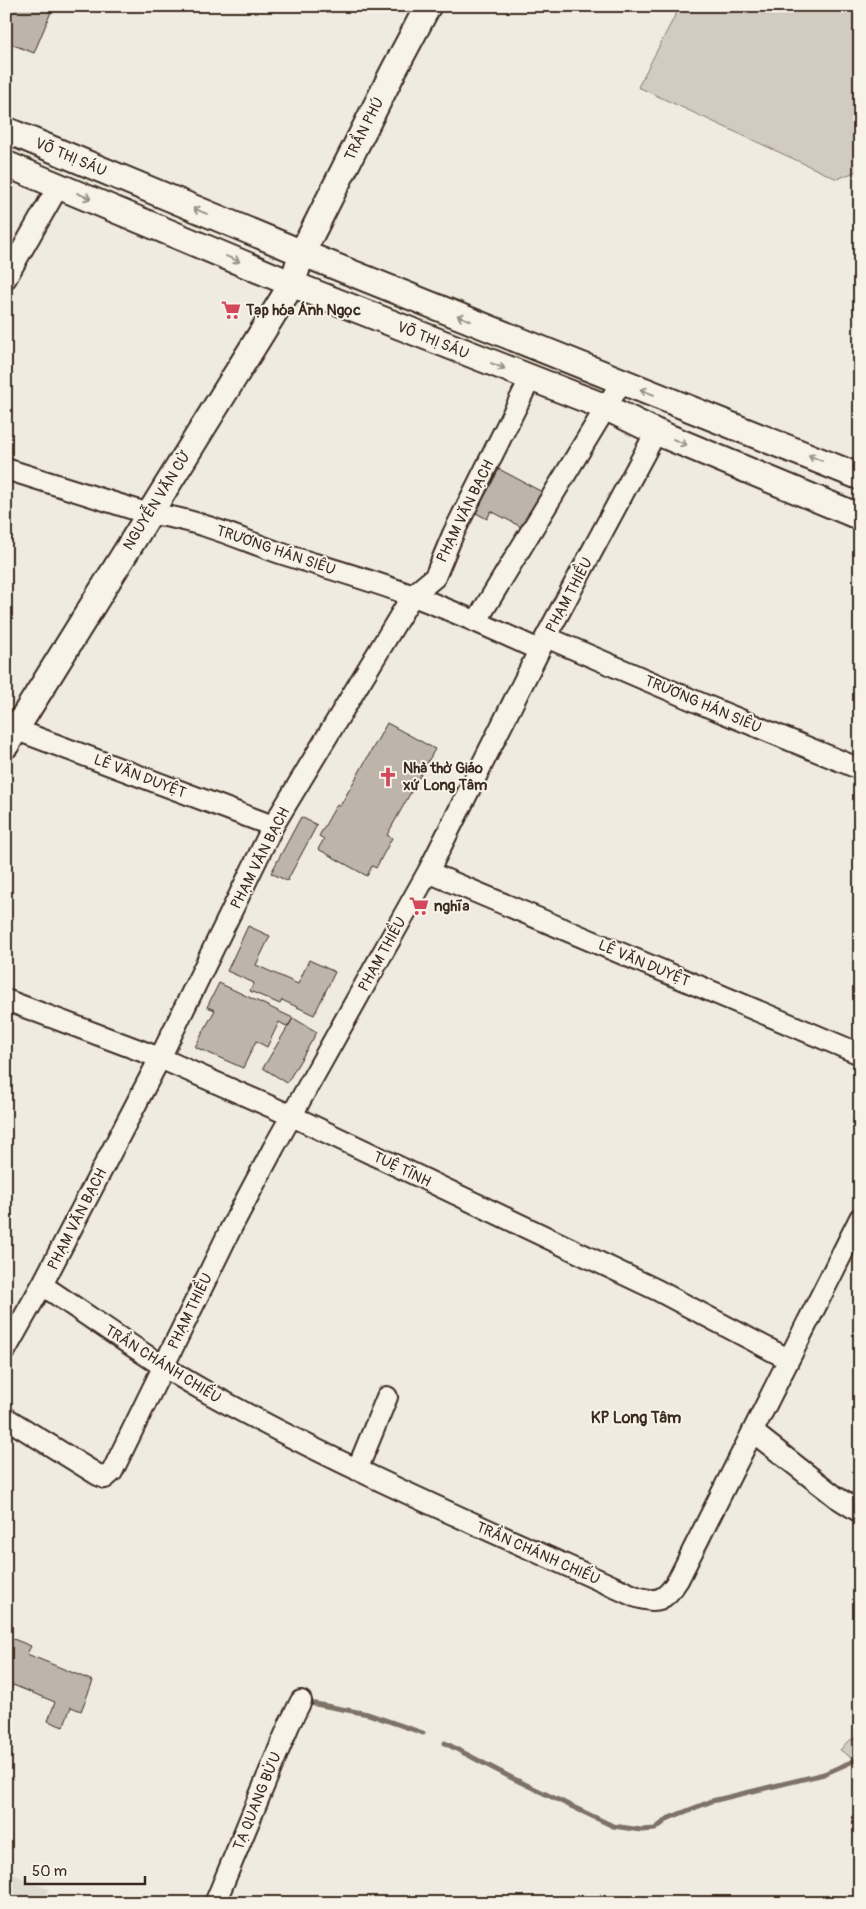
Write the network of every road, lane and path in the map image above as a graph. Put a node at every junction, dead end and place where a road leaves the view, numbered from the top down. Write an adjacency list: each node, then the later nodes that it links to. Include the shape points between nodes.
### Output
1 (428, 6): 5 (main road, TRẦN PHÚ)
2 (6, 130): 5 (main road, VÕ THỊ SÁU, one-way to 2)
3 (6, 164): 4 (main road, VÕ THỊ SÁU)
4 (59, 185): 6 (street); 7 (main road, VÕ THỊ SÁU, one-way to 7)
5 (302, 253): 7 (main road, NGUYỄN VĂN CỪ); 9 (main road, VÕ THỊ SÁU, one-way to 5)
6 (6, 278)
7 (292, 284): 8 (main road, VÕ THỊ SÁU, one-way to 8); 14 (main road, NGUYỄN VĂN CỪ)
8 (530, 379): 10 (main road, VÕ THỊ SÁU); 16 (street, PHẠM VĂN BẠCH, via 434,577)
9 (622, 381): 10 (street); 13 (main road, VÕ THỊ SÁU, one-way to 9)
10 (605, 407): 11 (main road, VÕ THỊ SÁU); 17 (street)
11 (656, 432): 15 (main road, VÕ THỊ SÁU, one-way to 15); 18 (street, PHẠM THIỀU)
12 (6, 468): 14 (street, TRƯƠNG HÁN SIÊU)
13 (860, 477)
14 (149, 514): 16 (street, TRƯƠNG HÁN SIÊU, via 173,516 196,523); 19 (main road, NGUYỄN VĂN CỪ)
15 (860, 517)
16 (412, 596): 17 (street, TRƯƠNG HÁN SIÊU); 21 (street, PHẠM VĂN BẠCH)
17 (476, 622): 18 (street, TRƯƠNG HÁN SIÊU)
18 (543, 644): 20 (street, TRƯƠNG HÁN SIÊU, via 702,704); 22 (street, PHẠM THIỀU)
19 (9, 734): 21 (street, LÊ VĂN DUYỆT)
20 (860, 769)
21 (273, 826): 25 (street, PHẠM VĂN BẠCH)
22 (428, 872): 24 (street, LÊ VĂN DUYỆT); 26 (street, PHẠM THIỀU)
23 (6, 1000): 25 (street, TUỆ TĨNH)
24 (860, 1054)
25 (160, 1058): 26 (street, TUỆ TĨNH); 28 (street, PHẠM VĂN BẠCH)
26 (292, 1116): 30 (street, TUỆ TĨNH, via 657,1290); 31 (street, PHẠM THIỀU, via 231,1228)
27 (860, 1218): 30 (street, TRẦN CHÁNH CHIẾU)
28 (42, 1285): 29 (street, PHẠM VĂN BẠCH); 31 (street, TRẦN CHÁNH CHIẾU)
29 (6, 1348)
30 (788, 1358): 34 (street, TRẦN CHÁNH CHIẾU)
31 (164, 1366): 33 (street, PHẠM THIỀU, via 105,1478); 35 (street, TRẦN CHÁNH CHIẾU, via 217,1398)
32 (387, 1397): 35 (street)
33 (6, 1418)
34 (753, 1432): 35 (street, TRẦN CHÁNH CHIẾU, via 678,1580 666,1597 657,1600 634,1596); 36 (street)
35 (357, 1470)
36 (860, 1512)
37 (301, 1701): 38 (street, TẠ QUANG BỬU, via 288,1725)
38 (215, 1903)

